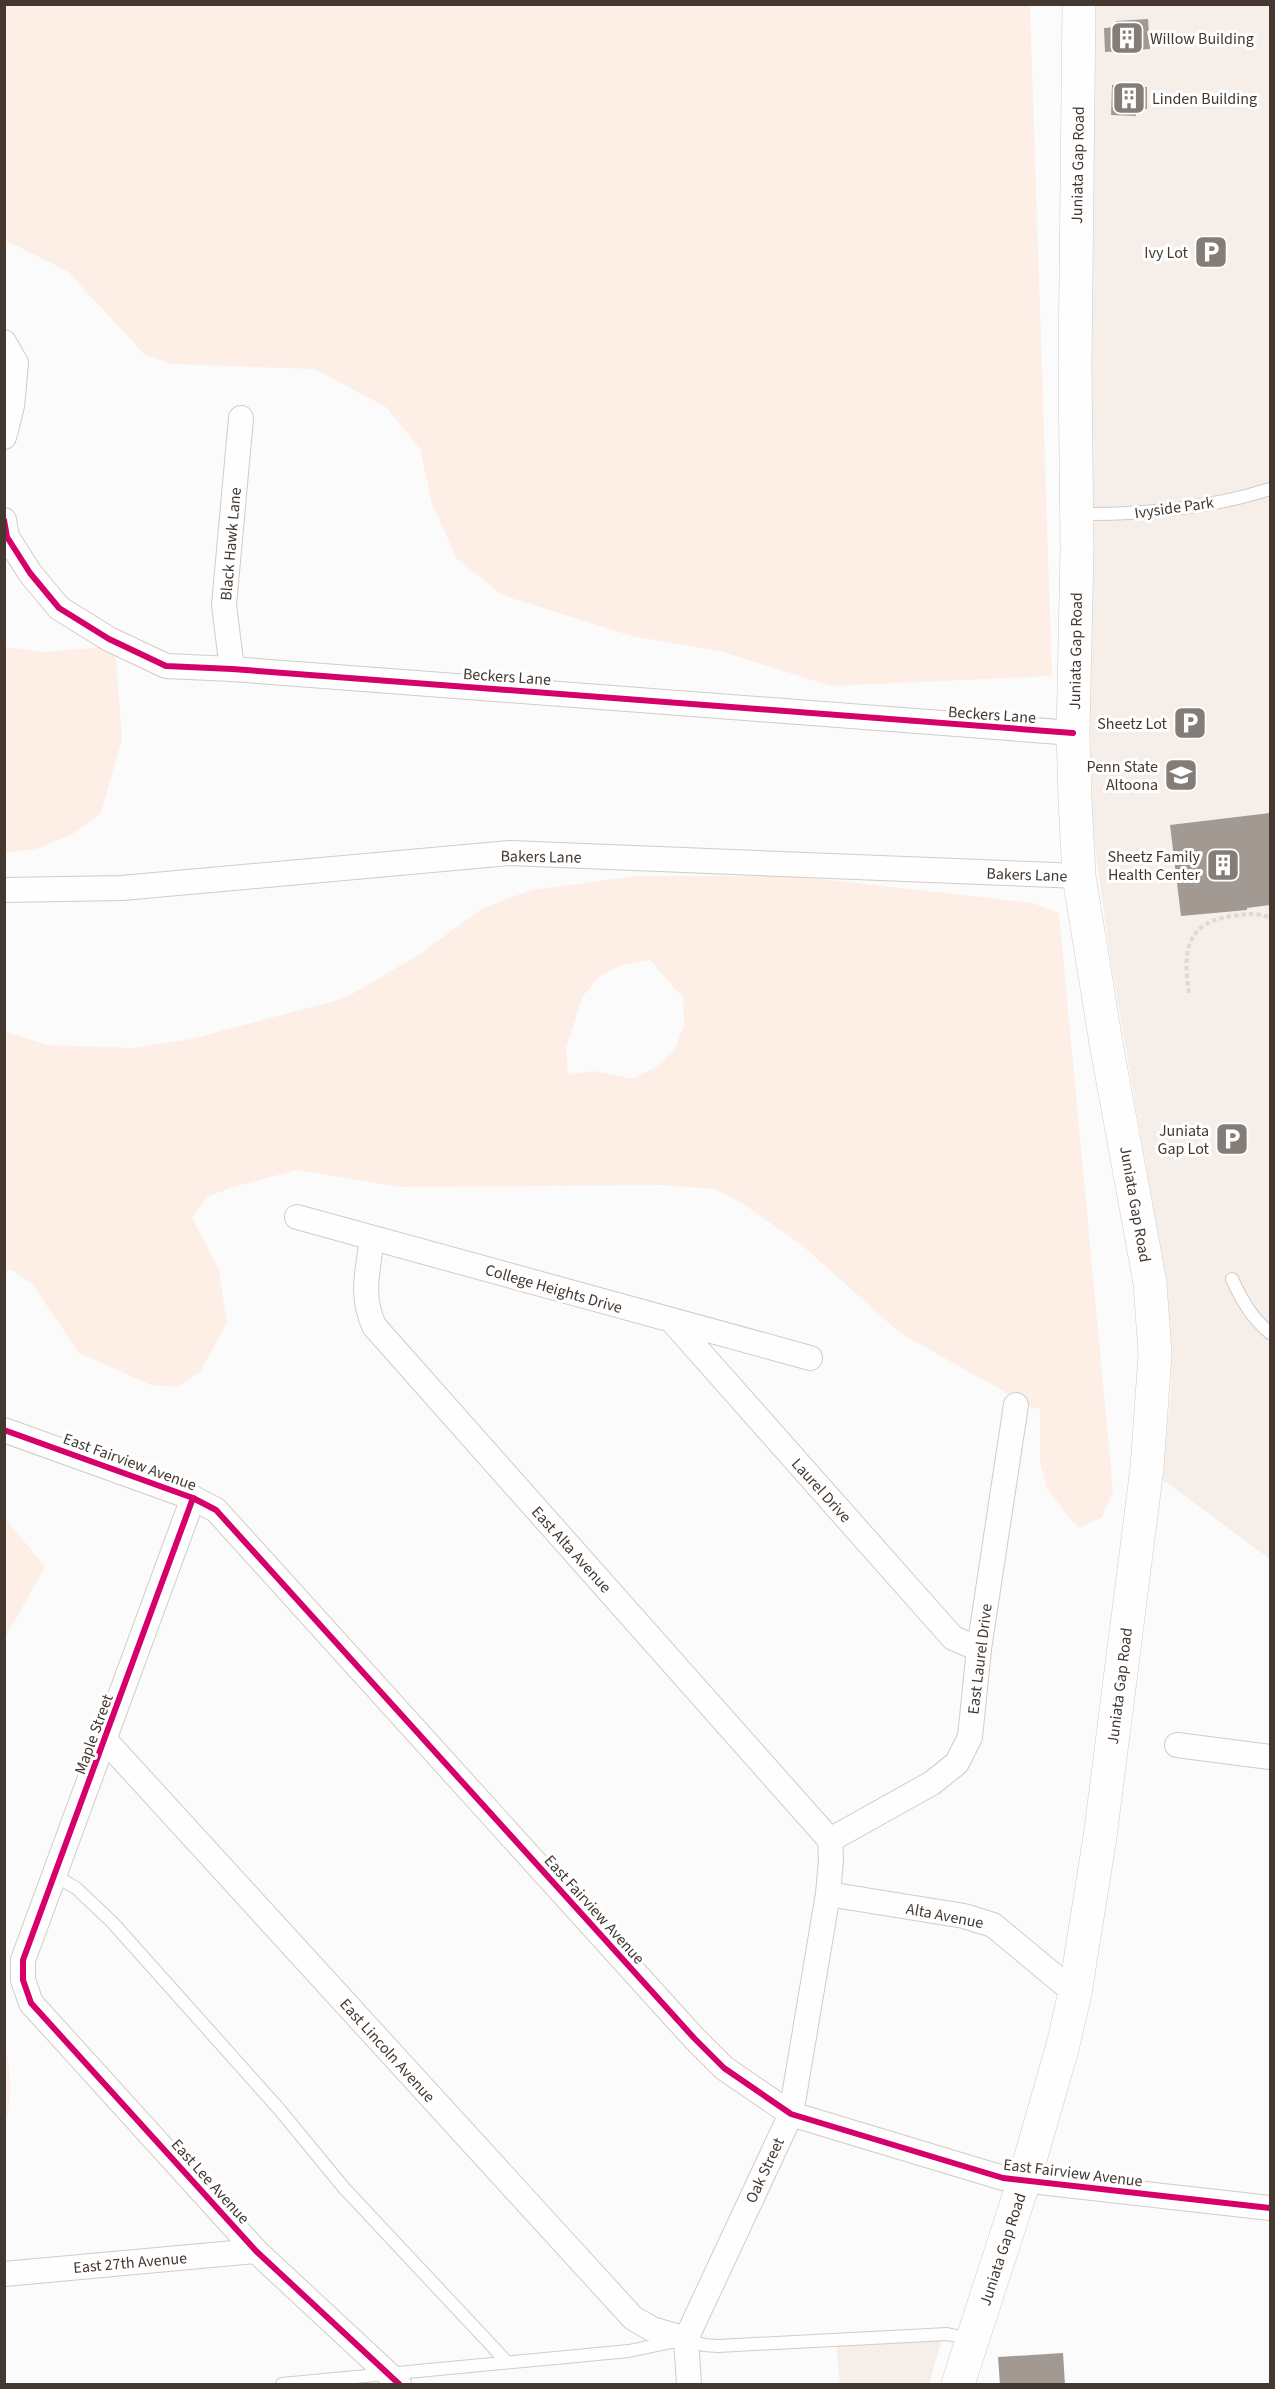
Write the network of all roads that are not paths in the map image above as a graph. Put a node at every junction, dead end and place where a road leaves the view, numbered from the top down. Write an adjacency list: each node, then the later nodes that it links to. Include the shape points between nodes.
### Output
1 (1079, 4): 6 (main road, Juniata Gap Road)
2 (4, 342): 4 (street, via 16,363)
3 (241, 418): 8 (street, Black Hawk Lane, via 224,605)
4 (4, 437)
5 (1270, 489): 6 (lane, Ivyside Park, via 1164,510)
6 (1077, 514): 9 (main road, Juniata Gap Road)
7 (4, 520): 8 (street, Beckers Lane, via 7,537 59,608 109,639 166,666)
8 (232, 669): 9 (street, Beckers Lane)
9 (1073, 733): 10 (main road, Juniata Gap Road)
10 (1079, 876): 11 (street, Bakers Lane, via 510,853 122,888); 29 (main road, Juniata Gap Road, via 1150,1283 1155,1354 1147,1468 1100,1837)
11 (4, 890)
12 (297, 1217): 13 (street, College Heights Drive)
13 (372, 1238): 15 (street, College Heights Drive); 25 (street, East Alta Avenue, via 365,1290 366,1308 374,1326)
14 (1232, 1279): 16 (lane, via 1242,1303)
15 (673, 1322): 17 (street, College Heights Drive); 21 (street, Laurel Drive, via 953,1638)
16 (1270, 1333)
17 (810, 1358)
18 (1016, 1405): 21 (street, East Laurel Drive)
19 (4, 1430): 20 (street, East Fairview Avenue)
20 (193, 1498): 22 (street, Maple Street); 30 (street, East Fairview Avenue, via 216,1510 233,1528 694,2038 724,2068)
21 (979, 1649): 25 (street, East Laurel Drive, via 970,1737 957,1763 932,1783)
22 (105, 1740): 26 (street, Maple Street); 35 (street, East Lincoln Avenue, via 633,2319 652,2329)
23 (1178, 1745): 24 (street)
24 (1270, 1757)
25 (830, 1840): 27 (street, Oak Street)
26 (54, 1875): 28 (street, Maple Street, via 23,1960); 37 (lane, via 76,1888 112,1922 344,2188)
27 (828, 1894): 29 (street, Alta Avenue, via 964,1916 993,1925); 30 (street, Oak Street)
28 (23, 1980): 33 (street, East Lee Avenue, via 31,2002)
29 (1075, 1993): 31 (main road, Juniata Gap Road)
30 (790, 2114): 31 (street, East Fairview Avenue); 35 (street, Oak Street)
31 (1024, 2181): 32 (street, East Fairview Avenue); 36 (main road, Juniata Gap Road)
32 (1270, 2208)
33 (256, 2251): 34 (street, East 27th Avenue); 38 (street, East Lee Avenue)
34 (4, 2274)
35 (686, 2338): 36 (lane, via 717,2346 947,2334); 37 (lane, via 629,2350); 40 (street, Oak Street)
36 (972, 2340): 41 (main road, Juniata Gap Road)
37 (507, 2362): 38 (lane)
38 (394, 2379): 39 (lane)
39 (282, 2385)
40 (689, 2385)
41 (958, 2385)

